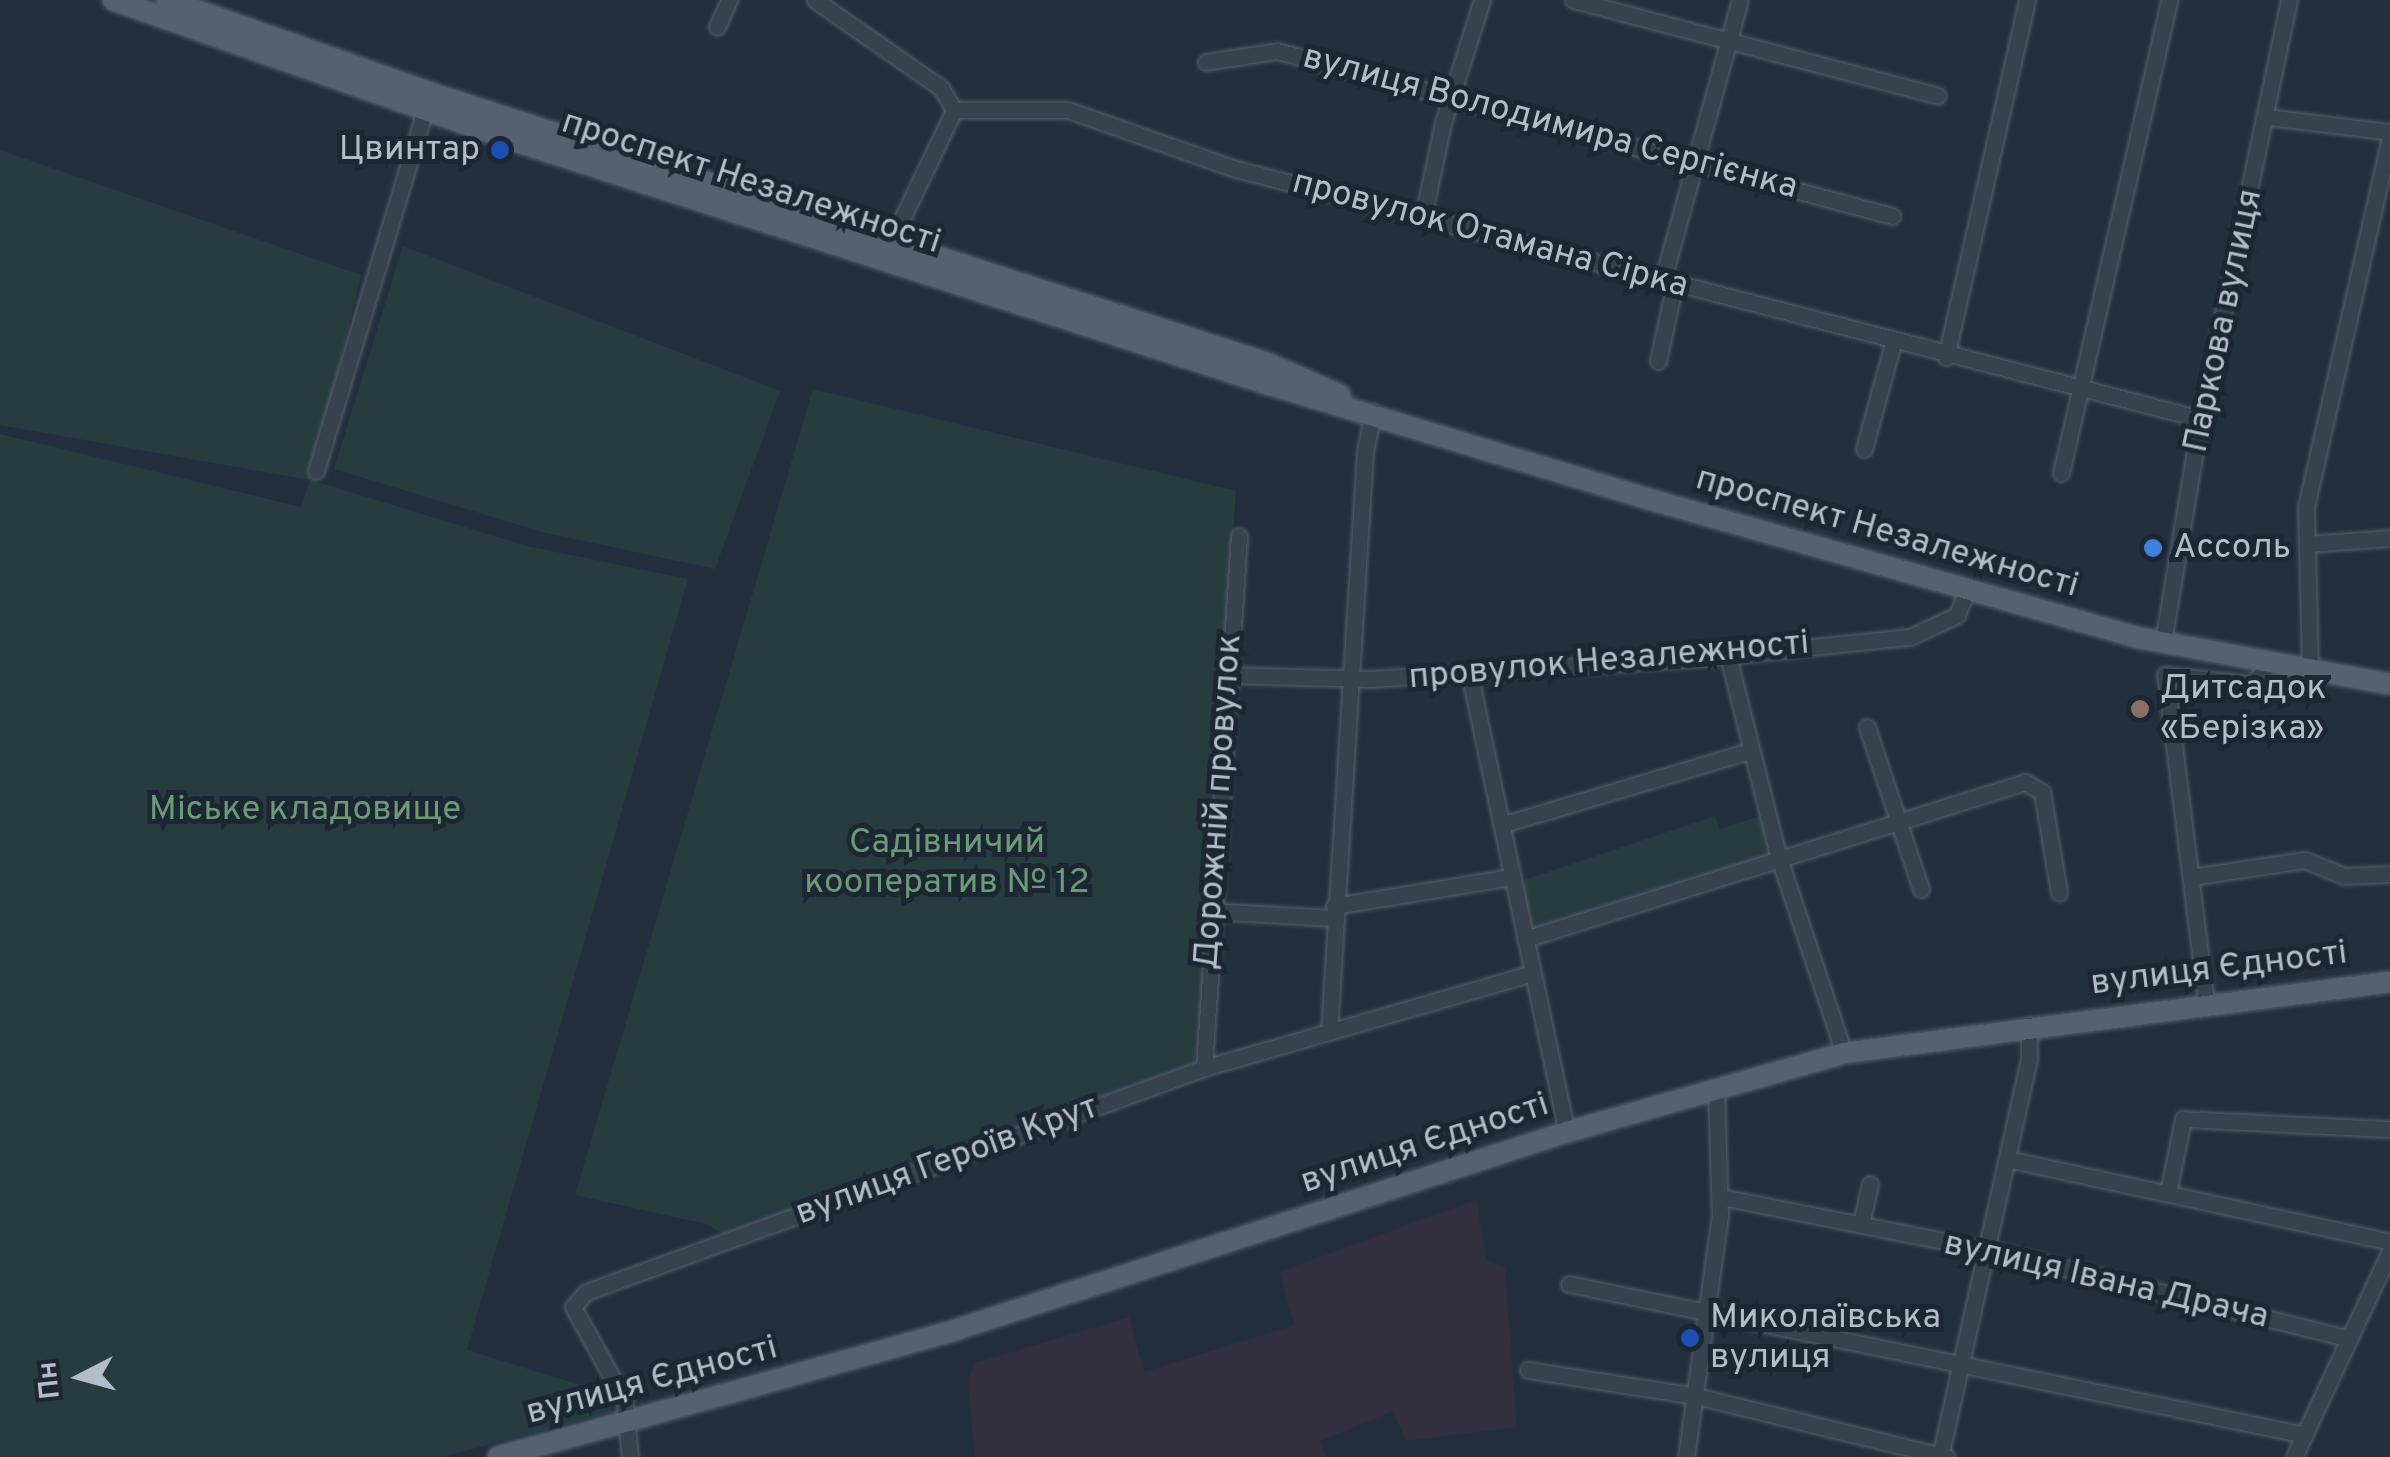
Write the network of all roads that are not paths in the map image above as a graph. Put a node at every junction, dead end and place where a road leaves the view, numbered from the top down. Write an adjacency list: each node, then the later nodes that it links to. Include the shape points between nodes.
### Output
1 (113, 0): 16 (main road, проспект Незалежності)
2 (167, 0): 16 (main road, проспект Незалежності)
3 (729, 0): 11 (street)
4 (815, 0): 17 (street, via 941,88)
5 (1482, 0): 15 (street)
6 (1573, 0): 12 (street)
7 (1740, 0): 12 (street)
8 (2028, 0): 26 (street)
9 (2168, 0): 28 (street)
10 (2289, 0): 18 (street, Паркова вулиця)
11 (716, 27)
12 (1728, 44): 14 (street); 20 (street)
13 (1206, 62): 15 (street, вулиця Володимира Сергієнка, via 1267,50)
14 (1938, 96)
15 (1453, 98): 20 (street, вулиця Володимира Сергієнка); 22 (street)
16 (427, 101): 23 (main road, проспект Незалежності); 32 (street)
17 (954, 110): 22 (street, провулок Отамана Сірка, via 1068,110 1236,169); 23 (street)
18 (2268, 117): 19 (street); 30 (street, Паркова вулиця)
19 (2390, 135): 36 (street, via 2306,508)
20 (1696, 162): 21 (street, вулиця Володимира Сергієнка); 24 (street)
21 (1892, 216)
22 (1423, 217): 24 (street, провулок Отамана Сірка)
23 (887, 251): 29 (main road, проспект Незалежності)
24 (1669, 281): 25 (street, провулок Отамана Сірка); 27 (street)
25 (1892, 343): 26 (street, провулок Отамана Сірка); 31 (street)
26 (1946, 357): 28 (street, провулок Отамана Сірка)
27 (1658, 361)
28 (2081, 390): 30 (street, провулок Отамана Сірка); 33 (street)
29 (1373, 412): 37 (main road, проспект Незалежності); 44 (street)
30 (2201, 418): 38 (street, Паркова вулиця)
31 (1864, 449)
32 (316, 471)
33 (2061, 473)
34 (1238, 536): 43 (street, Дорожній провулок)
35 (2390, 538): 36 (street)
36 (2307, 544): 41 (street)
37 (1968, 590): 38 (main road, проспект Незалежності); 39 (street, провулок Незалежності, via 1956,615 1920,635)
38 (2163, 642): 40 (main road, проспект Незалежності)
39 (1728, 656): 42 (street, провулок Незалежності); 47 (street)
40 (2269, 664): 41 (main road, проспект Незалежності); 53 (street, via 2261,680 2248,684 2165,674)
41 (2310, 668): 45 (main road, проспект Незалежності)
42 (1469, 672): 44 (street, провулок Незалежності); 49 (street)
43 (1228, 675): 44 (street, провулок Незалежності); 56 (street, Дорожній провулок)
44 (1350, 680): 57 (street)
45 (2390, 684)
46 (1867, 727): 48 (street)
47 (1749, 751): 49 (street); 50 (street)
48 (1896, 822): 50 (street); 54 (street); 55 (street, via 2025,782 2038,784)
49 (1501, 824): 52 (street)
50 (1780, 860): 58 (street); 64 (street)
51 (2390, 874): 53 (street, via 2344,876 2305,860)
52 (1512, 877): 57 (street); 58 (street)
53 (2191, 877): 61 (street)
54 (1921, 889)
55 (2059, 893)
56 (1210, 912): 57 (street); 65 (street, Дорожній провулок)
57 (1334, 912): 63 (street)
58 (1525, 939): 59 (street)
59 (1532, 973): 63 (street, вулиця Героїв Крут); 68 (street)
60 (2390, 982): 61 (main road, вулиця Єдності)
61 (2206, 1002): 62 (main road, вулиця Єдності)
62 (2028, 1024): 64 (main road, вулиця Єдності); 69 (street, via 2029,1058)
63 (1329, 1032): 65 (street, вулиця Героїв Крут)
64 (1844, 1053): 66 (main road, вулиця Єдності)
65 (1204, 1068): 83 (street, вулиця Героїв Крут, via 586,1292 574,1307)
66 (1716, 1089): 68 (main road, вулиця Єдності); 72 (street)
67 (2390, 1129): 71 (street, via 2183,1119)
68 (1567, 1132): 83 (main road, вулиця Єдності, via 958,1329)
69 (2007, 1160): 71 (street); 76 (street)
70 (1870, 1184): 73 (street)
71 (2168, 1192): 74 (street)
72 (1720, 1197): 73 (street, вулиця Івана Драча); 78 (street)
73 (1861, 1224): 76 (street, вулиця Івана Драча)
74 (2390, 1242)
75 (2390, 1251): 79 (street)
76 (1986, 1252): 79 (street, вулиця Івана Драча); 80 (street)
77 (1569, 1284): 78 (street)
78 (1708, 1312): 80 (street); 82 (street)
79 (2350, 1339): 84 (street)
80 (1961, 1364): 84 (street); 85 (street)
81 (1528, 1370): 82 (street)
82 (1696, 1396): 85 (street); 88 (street)
83 (631, 1421): 86 (main road, вулиця Єдності); 87 (street)
84 (2305, 1435): 89 (street)
85 (1943, 1456)
86 (498, 1457)
87 (630, 1457)
88 (1686, 1457)
89 (2294, 1457)

